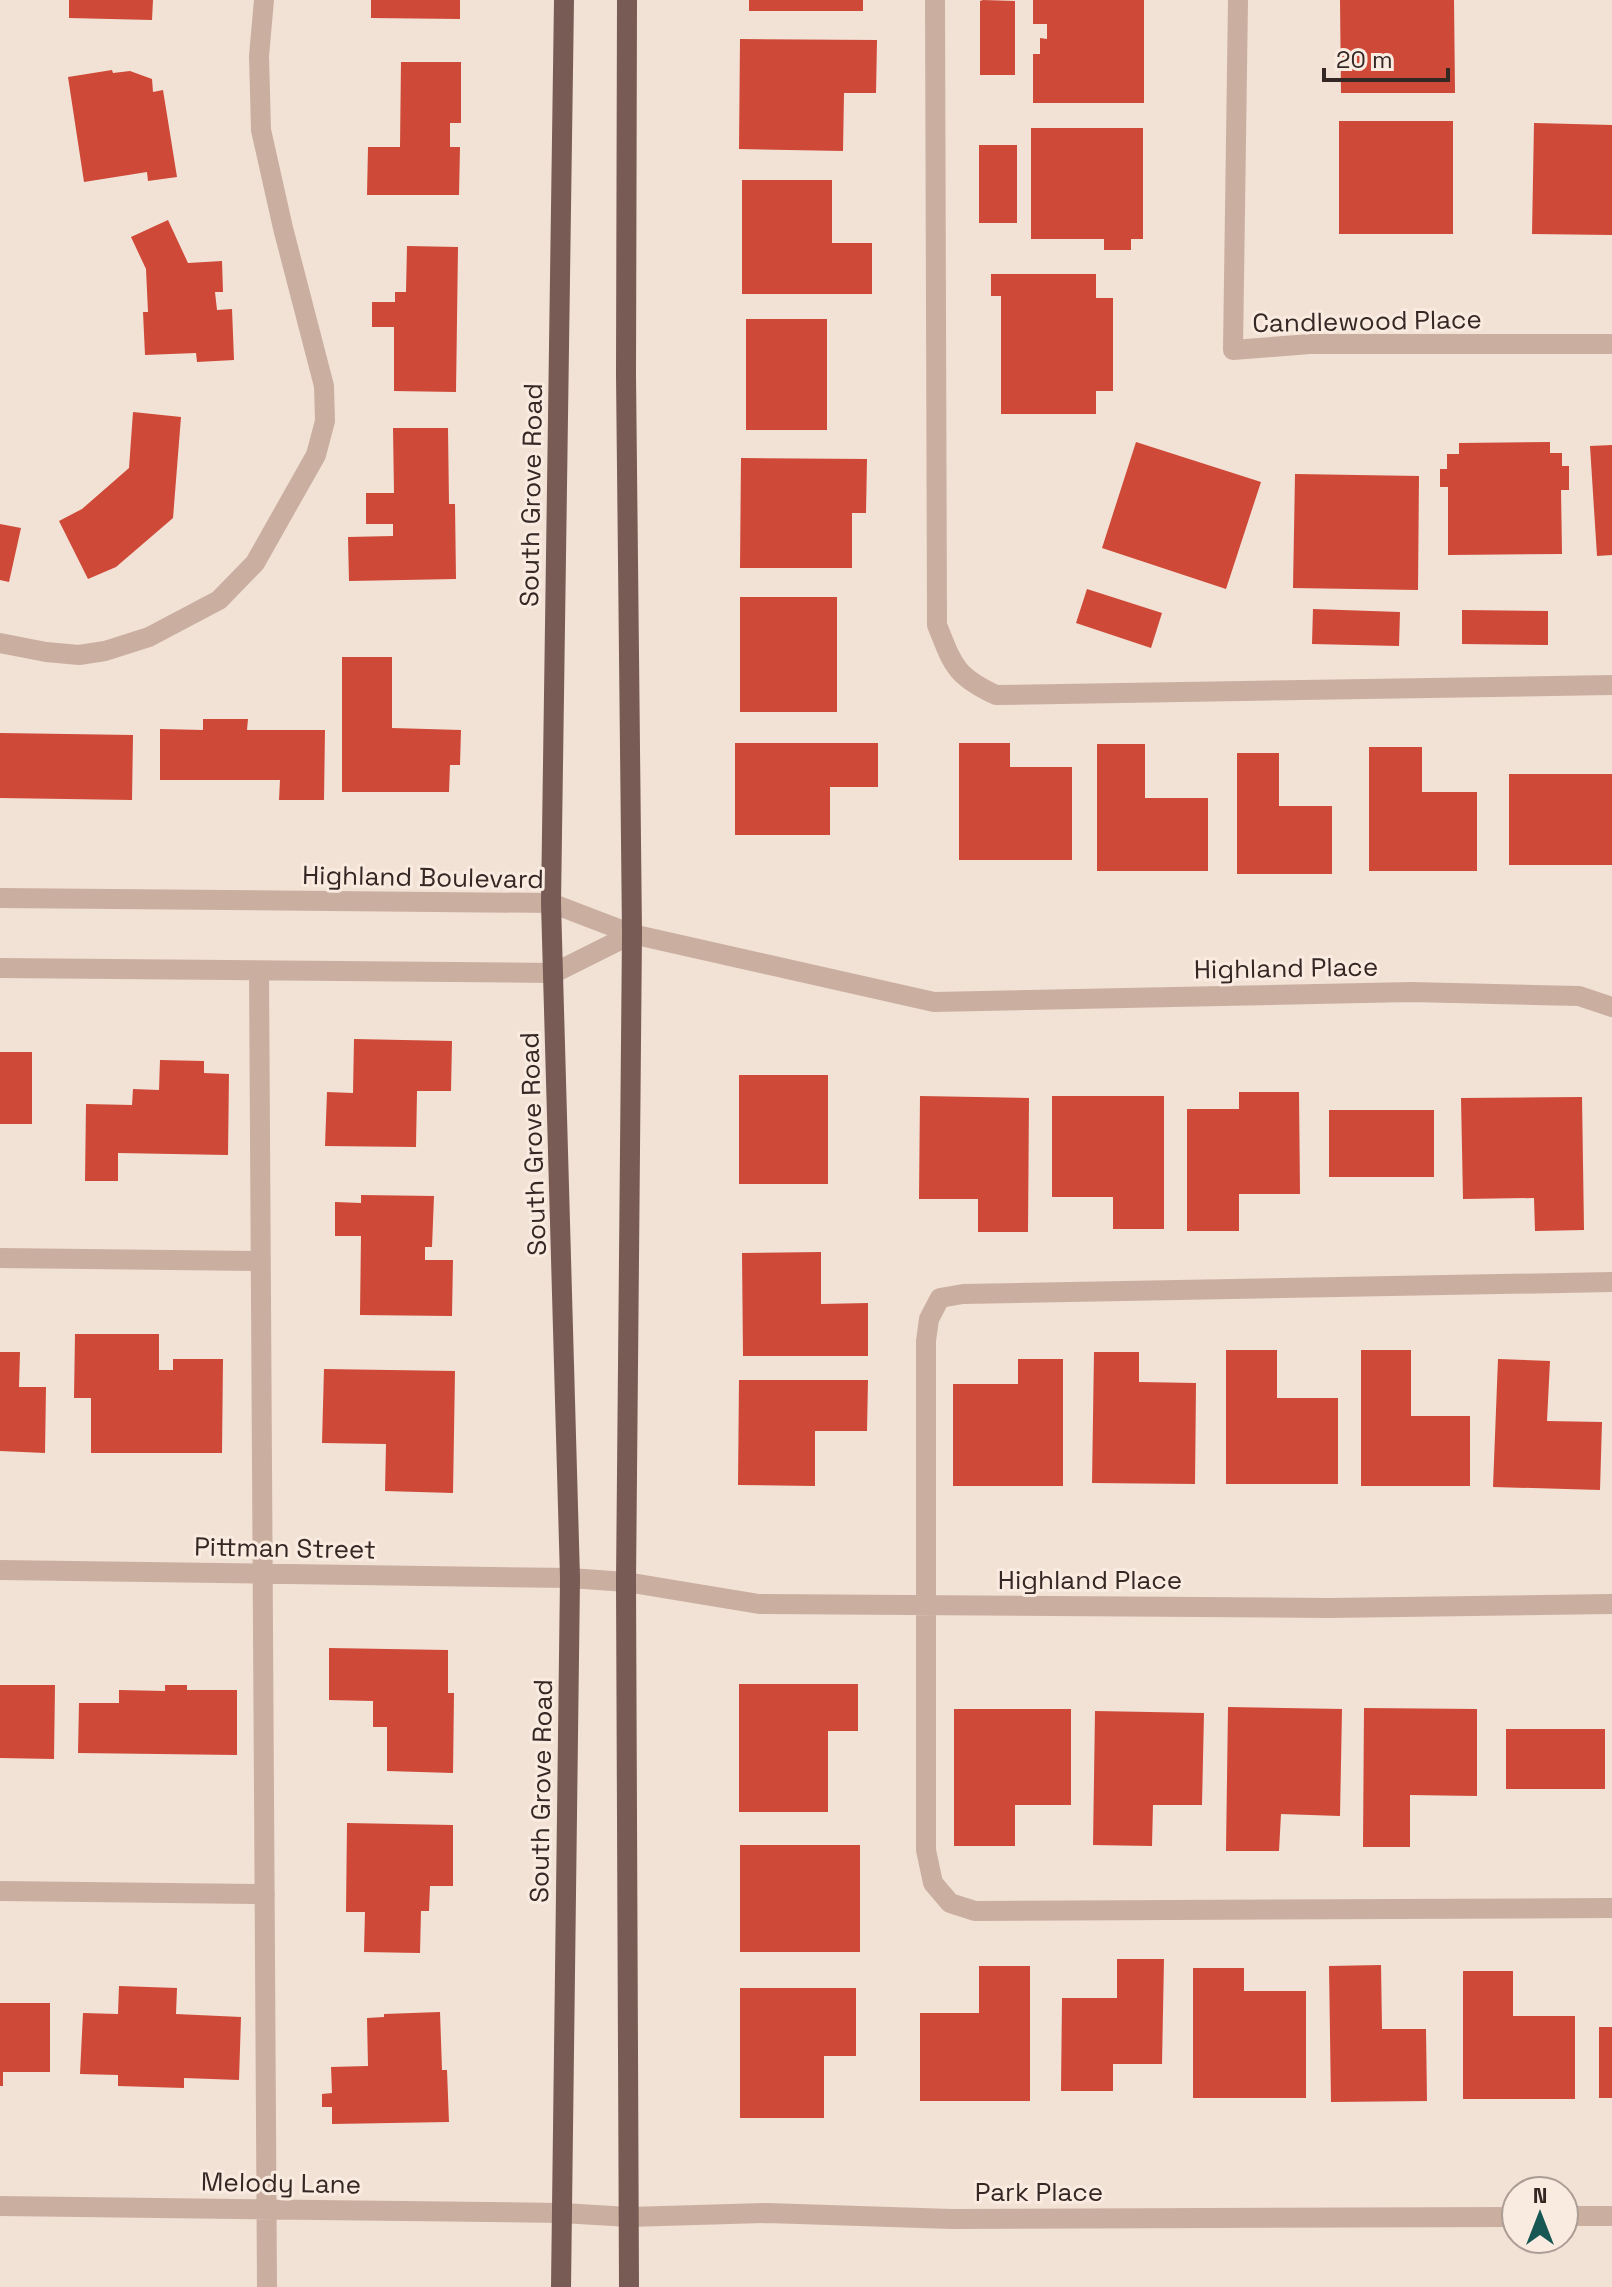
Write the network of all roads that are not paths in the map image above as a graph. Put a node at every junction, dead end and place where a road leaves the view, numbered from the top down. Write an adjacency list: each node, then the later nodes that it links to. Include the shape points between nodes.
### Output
1 (264, 0): 7 (street, via 261,130 324,386 325,421 316,455 255,563 219,600 149,637 105,651 79,655)
2 (564, 0): 10 (main road, South Grove Road)
3 (627, 0): 11 (main road)
4 (935, 0): 8 (street, via 937,625 951,660 970,682 996,695)
5 (1238, 0): 6 (street, Candlewood Place, via 1233,350 1310,344)
6 (1612, 344)
7 (0, 643)
8 (1612, 685)
9 (0, 898): 10 (street, Highland Boulevard)
10 (551, 903): 11 (street, Highland Boulevard); 14 (main road, South Grove Road)
11 (632, 934): 14 (street); 15 (street, Highland Place, via 934,1002 1411,992 1579,996); 22 (main road)
12 (0, 968): 13 (street)
13 (259, 971): 14 (street); 17 (street)
14 (554, 973): 21 (main road, South Grove Road)
15 (1612, 1007)
16 (0, 1258): 17 (street)
17 (261, 1261): 20 (street)
18 (1612, 1282): 24 (street, via 940,1298 926,1341)
19 (0, 1570): 20 (street, Pittman Street)
20 (263, 1574): 21 (street, Pittman Street); 26 (street)
21 (570, 1578): 22 (street, Highland Place); 30 (main road, South Grove Road)
22 (626, 1582): 24 (street, Highland Place, via 759,1604); 33 (main road)
23 (1612, 1604): 24 (street, Highland Place)
24 (927, 1605): 27 (street, via 926,1850 933,1883 950,1903 975,1911)
25 (0, 1891): 26 (street)
26 (265, 1894): 29 (street)
27 (1612, 1908)
28 (0, 2206): 29 (street, Melody Lane)
29 (266, 2209): 30 (street, Melody Lane); 35 (street)
30 (562, 2213): 33 (street, Park Place); 36 (main road, South Grove Road)
31 (1580, 2216): 32 (street)
32 (1612, 2216)
33 (629, 2217): 34 (street, Park Place, via 767,2213 952,2219); 37 (main road)
34 (1500, 2217)
35 (267, 2287)
36 (561, 2287)
37 (629, 2287)

